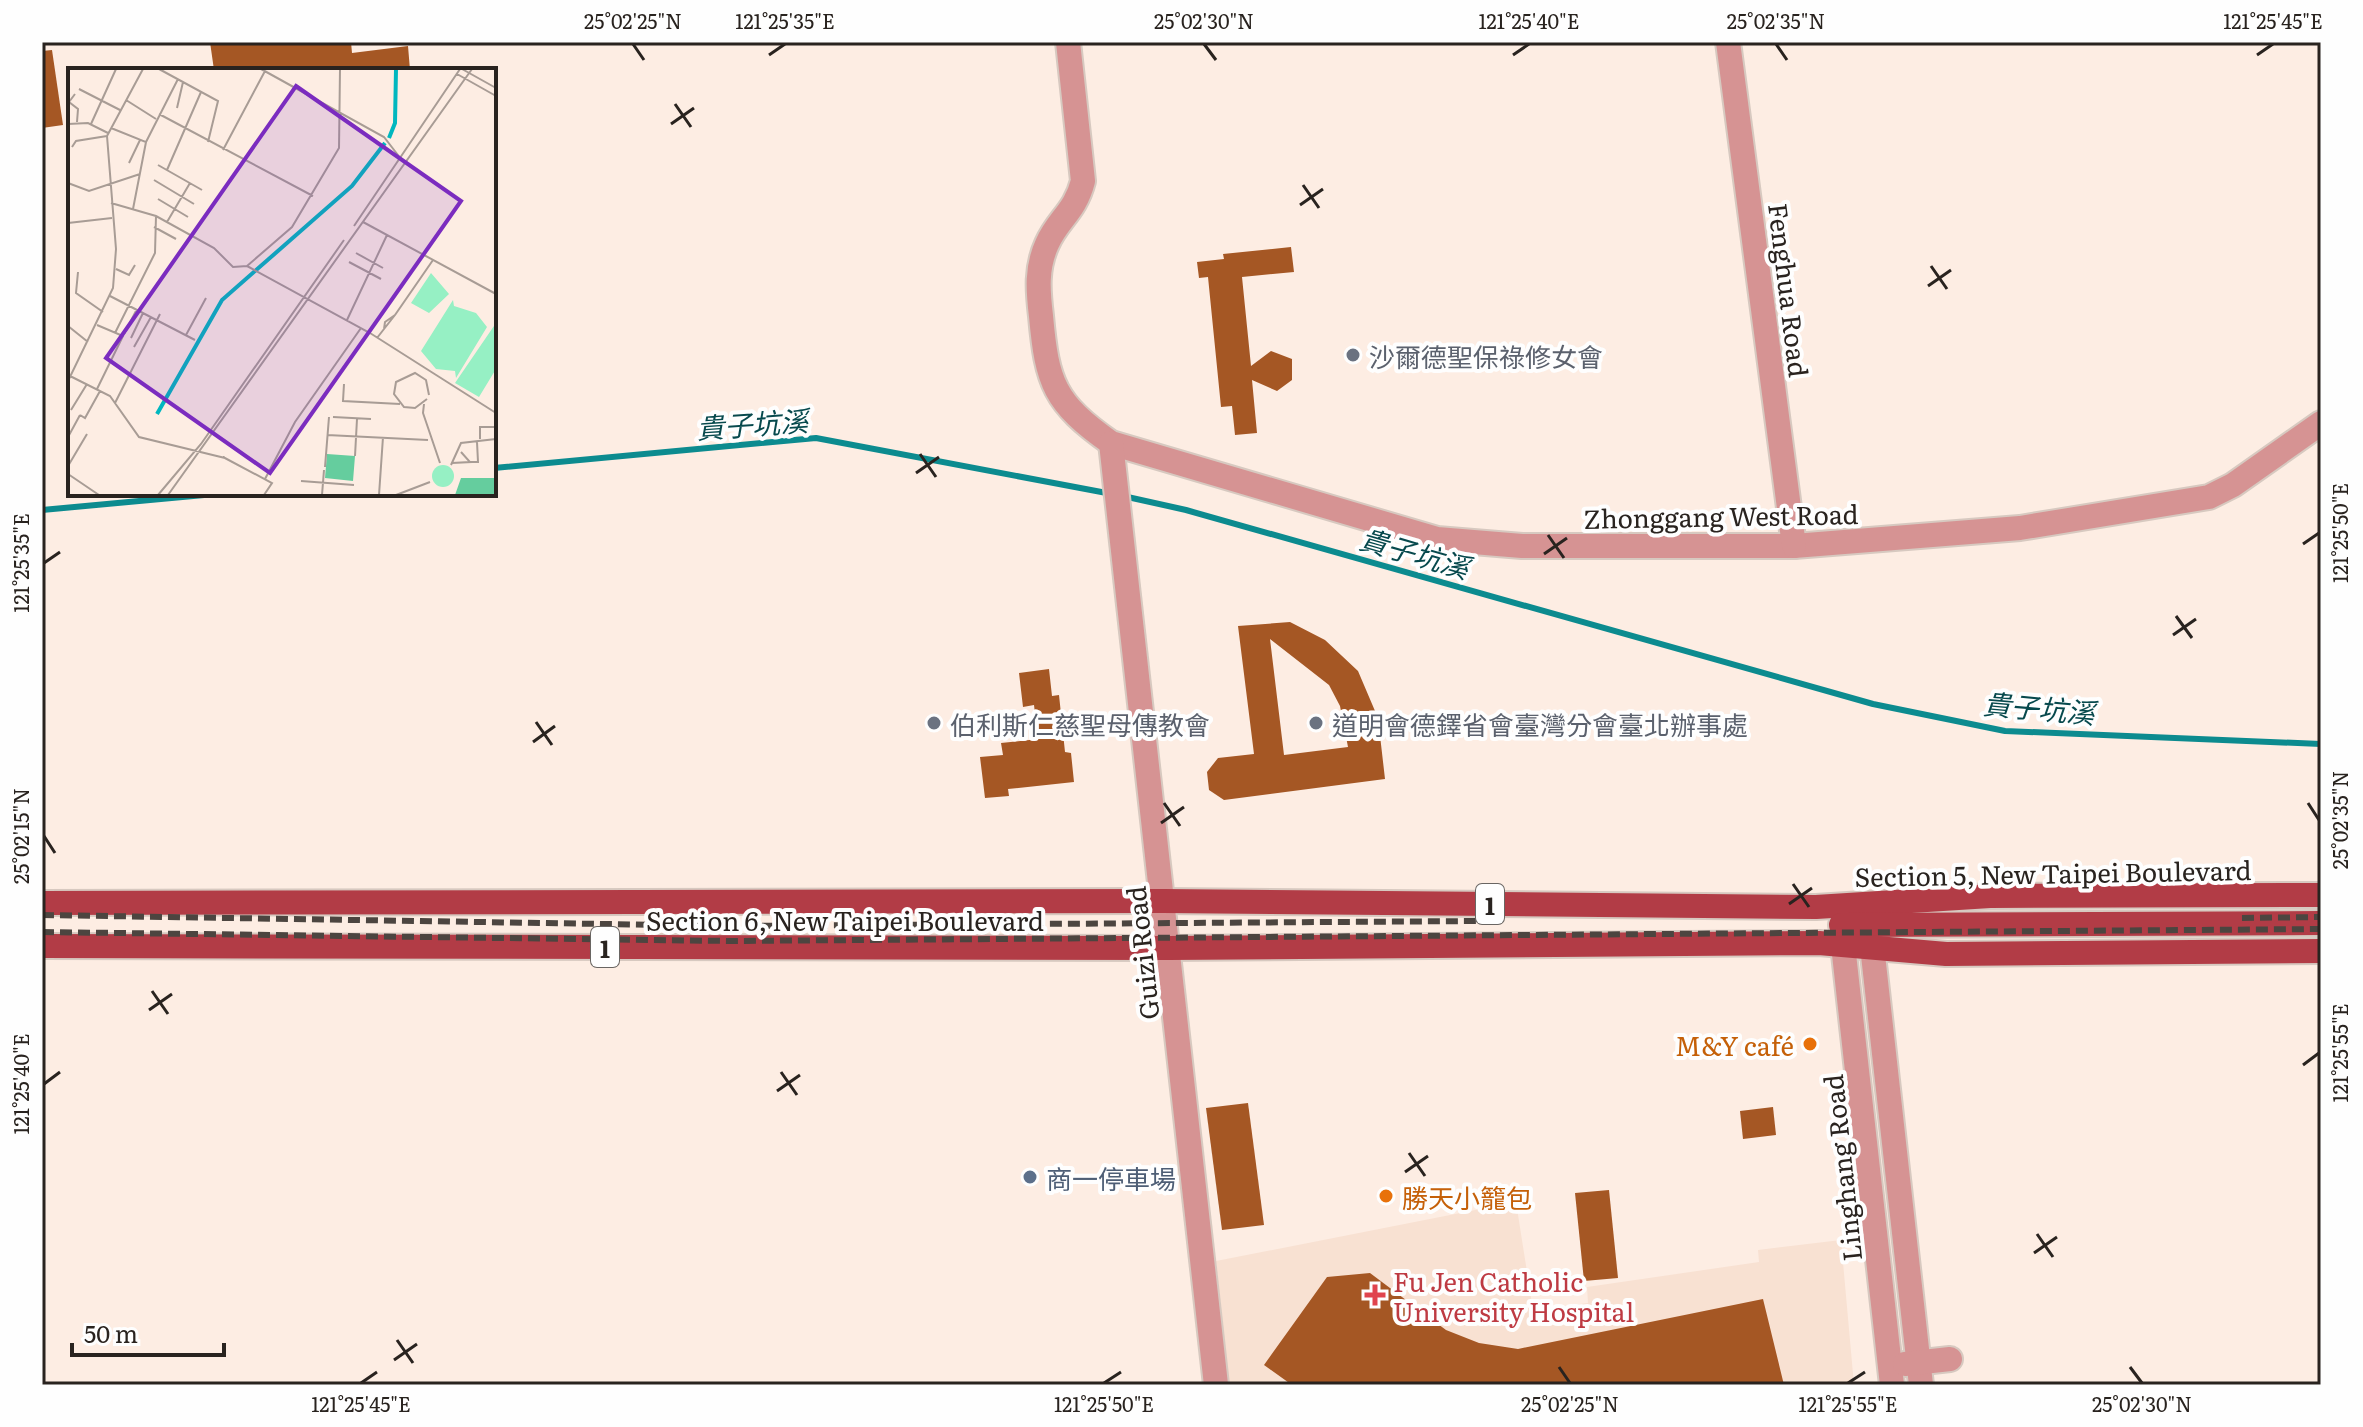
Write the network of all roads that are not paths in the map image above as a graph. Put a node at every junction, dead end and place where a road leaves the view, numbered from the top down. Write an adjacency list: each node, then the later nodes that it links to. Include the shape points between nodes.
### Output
1 (1068, 42): 4 (street, via 1083,181 1078,199 1049,240 1037,285 1046,367 1056,390 1072,412)
2 (1728, 42): 5 (street, Fenghua Road)
3 (2321, 423): 5 (street, Zhonggang West Road, via 2209,497 2020,528)
4 (1111, 443): 5 (street, Zhonggang West Road, via 1437,539 1522,546); 7 (street, Guizi Road)
5 (1794, 546)
6 (2321, 895): 9 (main road, Section 5, New Taipei Boulevard / 1, via 1990,896)
7 (1163, 901): 8 (main road, Section 6, New Taipei Boulevard / 1); 9 (main road, Section 5, New Taipei Boulevard / 1); 14 (street, Guizi Road)
8 (42, 903)
9 (1816, 907): 11 (main road)
10 (2321, 923): 11 (main road, Section 5, New Taipei Boulevard / 1)
11 (1842, 935): 13 (main road); 14 (main road, Section 5, New Taipei Boulevard / 1, via 1819,943); 18 (street, Linghang Road)
12 (42, 946): 14 (main road, Section 6, New Taipei Boulevard / 1)
13 (1872, 946): 15 (main road, via 1946,954); 17 (street, Linghang Road)
14 (1168, 948): 19 (street, Guizi Road)
15 (2321, 951)
16 (1950, 1359): 17 (street)
17 (1920, 1374): 18 (street)
18 (1891, 1375)
19 (1216, 1385)

